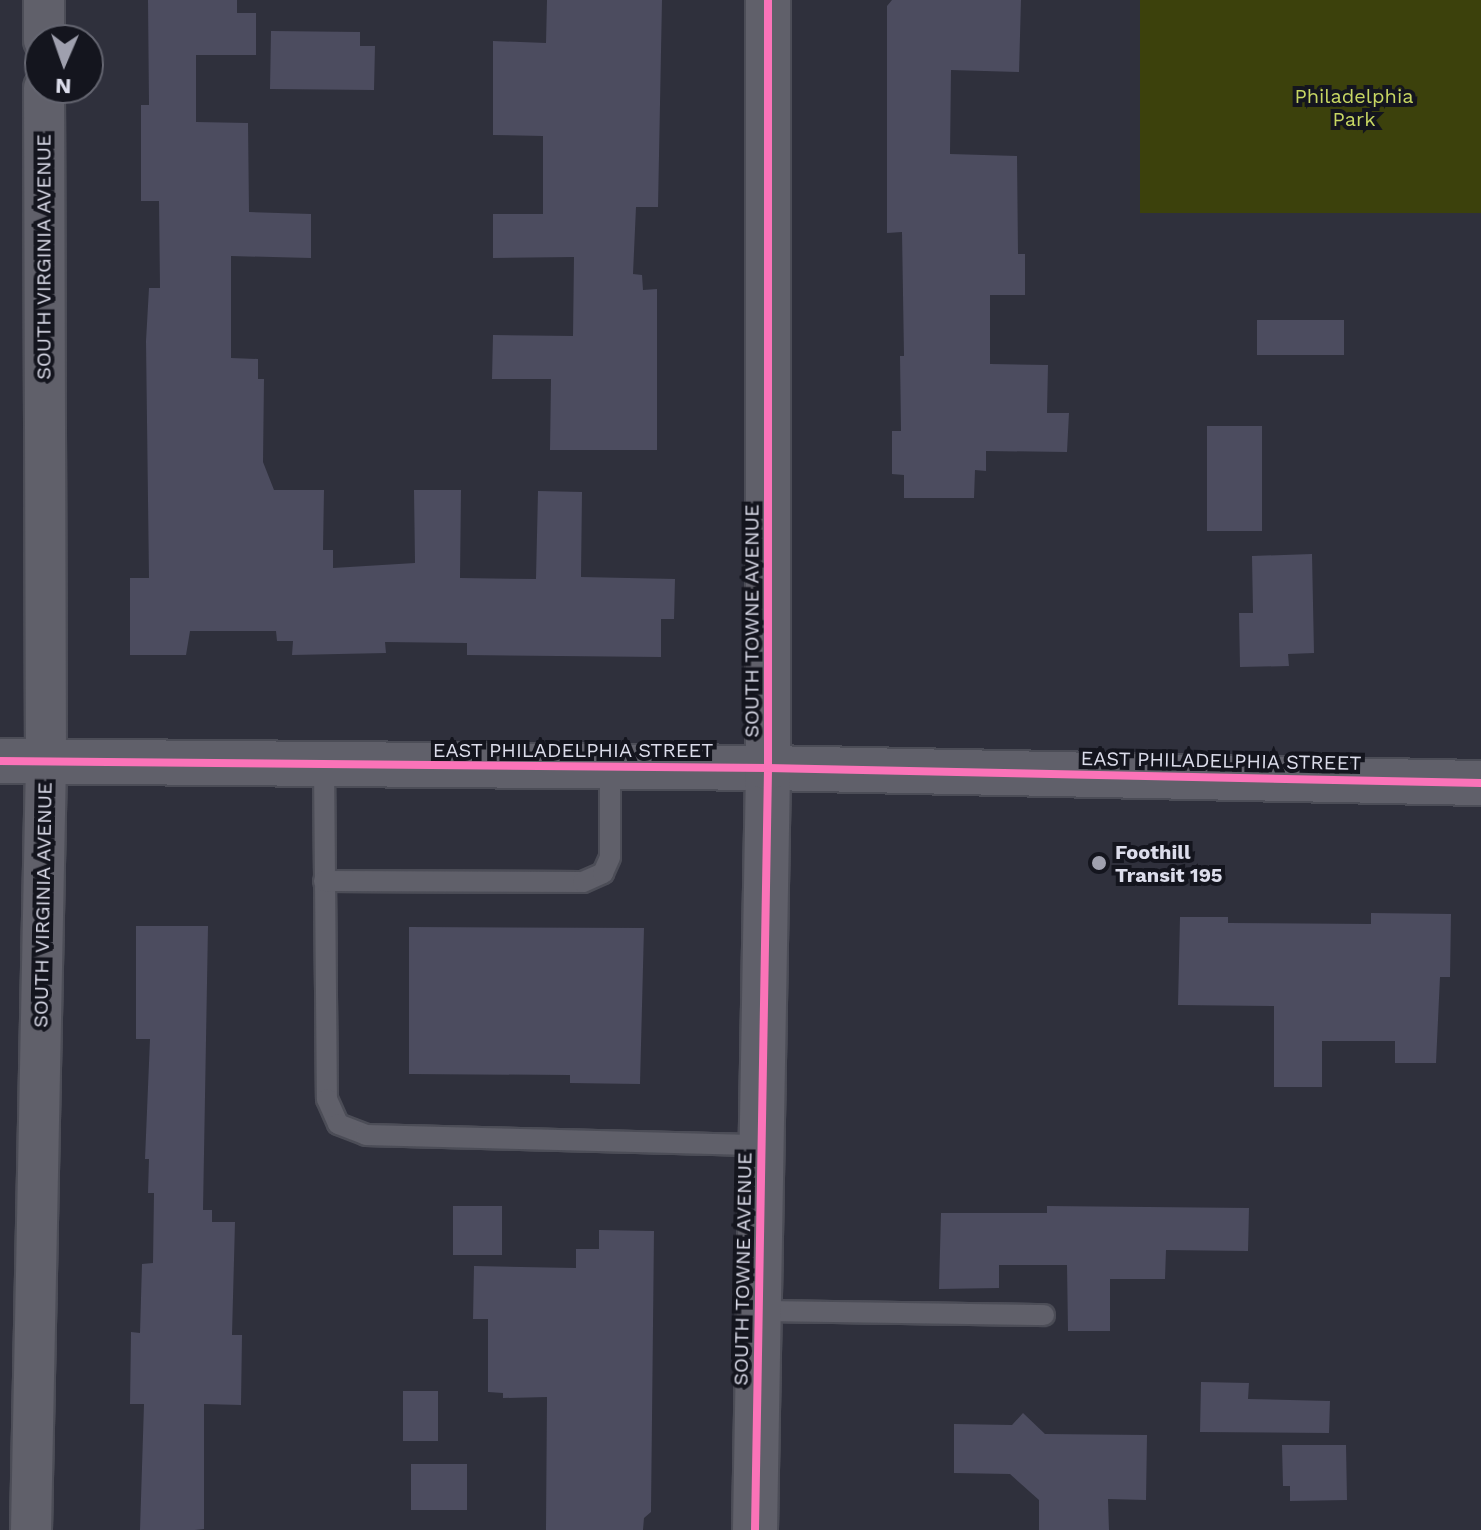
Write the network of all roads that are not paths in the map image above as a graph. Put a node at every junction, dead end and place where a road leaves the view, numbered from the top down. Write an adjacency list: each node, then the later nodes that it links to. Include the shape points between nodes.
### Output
1 (44, 0): 3 (street)
2 (768, 0): 9 (street, SOUTH TOWNE AVENUE)
3 (44, 24)
4 (44, 104): 6 (street, SOUTH VIRGINIA AVENUE)
5 (0, 761): 6 (street, EAST PHILADELPHIA STREET)
6 (46, 761): 7 (street, EAST PHILADELPHIA STREET); 15 (street, SOUTH VIRGINIA AVENUE)
7 (324, 764): 8 (street, EAST PHILADELPHIA STREET); 11 (lane)
8 (610, 767): 9 (street, EAST PHILADELPHIA STREET); 11 (lane, via 610,857 603,873 583,882)
9 (768, 768): 10 (street, EAST PHILADELPHIA STREET); 12 (street, SOUTH TOWNE AVENUE)
10 (1481, 783)
11 (324, 881): 12 (lane, via 327,1099 338,1124 366,1135)
12 (761, 1145): 13 (street, SOUTH TOWNE AVENUE)
13 (758, 1311): 14 (lane); 16 (street, SOUTH TOWNE AVENUE)
14 (1044, 1315)
15 (31, 1530)
16 (755, 1530)

